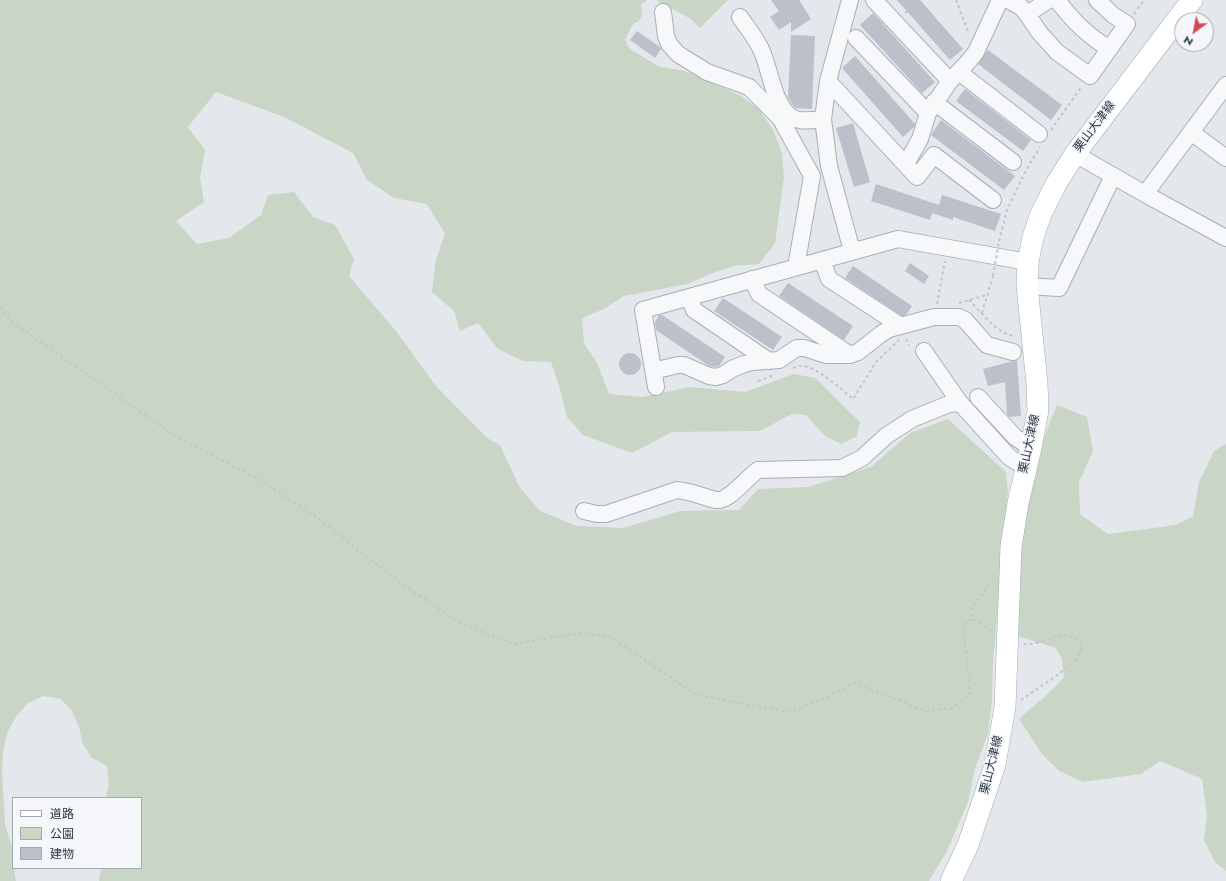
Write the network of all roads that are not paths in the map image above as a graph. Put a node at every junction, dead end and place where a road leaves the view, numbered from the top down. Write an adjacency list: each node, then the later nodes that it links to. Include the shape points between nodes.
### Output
1 (850, 0): 15 (street)
2 (874, 0): 14 (street)
3 (1000, 0): 14 (street, via 976,52)
4 (1008, 0): 10 (street, via 1021,7)
5 (1049, 0): 10 (street)
6 (1057, 0): 13 (street, via 1073,21)
7 (1097, 0): 13 (street, via 1127,24)
8 (1192, 0): 21 (main road, 栗山大津線)
9 (664, 12): 32 (street, via 666,36 678,54 708,72 749,87 780,118 812,176)
10 (1027, 14): 13 (street, via 1057,52 1090,76)
11 (740, 17): 18 (street, via 763,53 782,107 790,117 800,120)
12 (856, 38): 17 (street)
13 (1108, 49)
14 (955, 77): 17 (street); 20 (street)
15 (828, 81): 18 (street); 24 (street)
16 (1226, 84): 19 (street)
17 (931, 107): 23 (street); 24 (street, via 920,139)
18 (823, 119): 29 (street, via 829,166)
19 (1191, 132): 22 (street); 26 (street)
20 (1044, 136)
21 (1075, 154): 25 (street); 31 (main road, 栗山大津線, via 1041,214)
22 (1226, 158)
23 (1014, 162)
24 (906, 164): 27 (street, via 917,177 934,155)
25 (1113, 176): 26 (street); 34 (street, via 1059,288)
26 (1145, 194): 28 (street)
27 (993, 200)
28 (1226, 238)
29 (852, 251): 30 (street); 31 (street, via 898,239)
30 (822, 260): 32 (street); 36 (street, via 829,279)
31 (1028, 262): 34 (main road, 栗山大津線)
32 (796, 267): 33 (street)
33 (752, 280): 35 (street); 39 (street, via 758,294)
34 (1027, 286): 45 (main road, 栗山大津線, via 1038,410)
35 (689, 297): 40 (street, via 694,310); 41 (street, via 643,310)
36 (903, 331): 38 (street, via 934,317 960,317 987,345); 39 (street, via 889,329)
37 (917, 348): 44 (street)
38 (1013, 352)
39 (850, 355): 40 (street, via 826,355 797,348 779,360)
40 (770, 361): 41 (street, via 744,364 716,377 684,365)
41 (653, 370): 42 (street)
42 (656, 387)
43 (978, 397): 45 (street, via 1015,437)
44 (960, 403): 45 (street, via 1009,457); 46 (street, via 949,404 912,419 886,436 862,458 842,468 758,470 726,498 718,500 677,490 606,514)
45 (1028, 458): 47 (main road, 栗山大津線, via 1011,547 1005,707 995,765 968,845)
46 (584, 511)
47 (951, 881)

